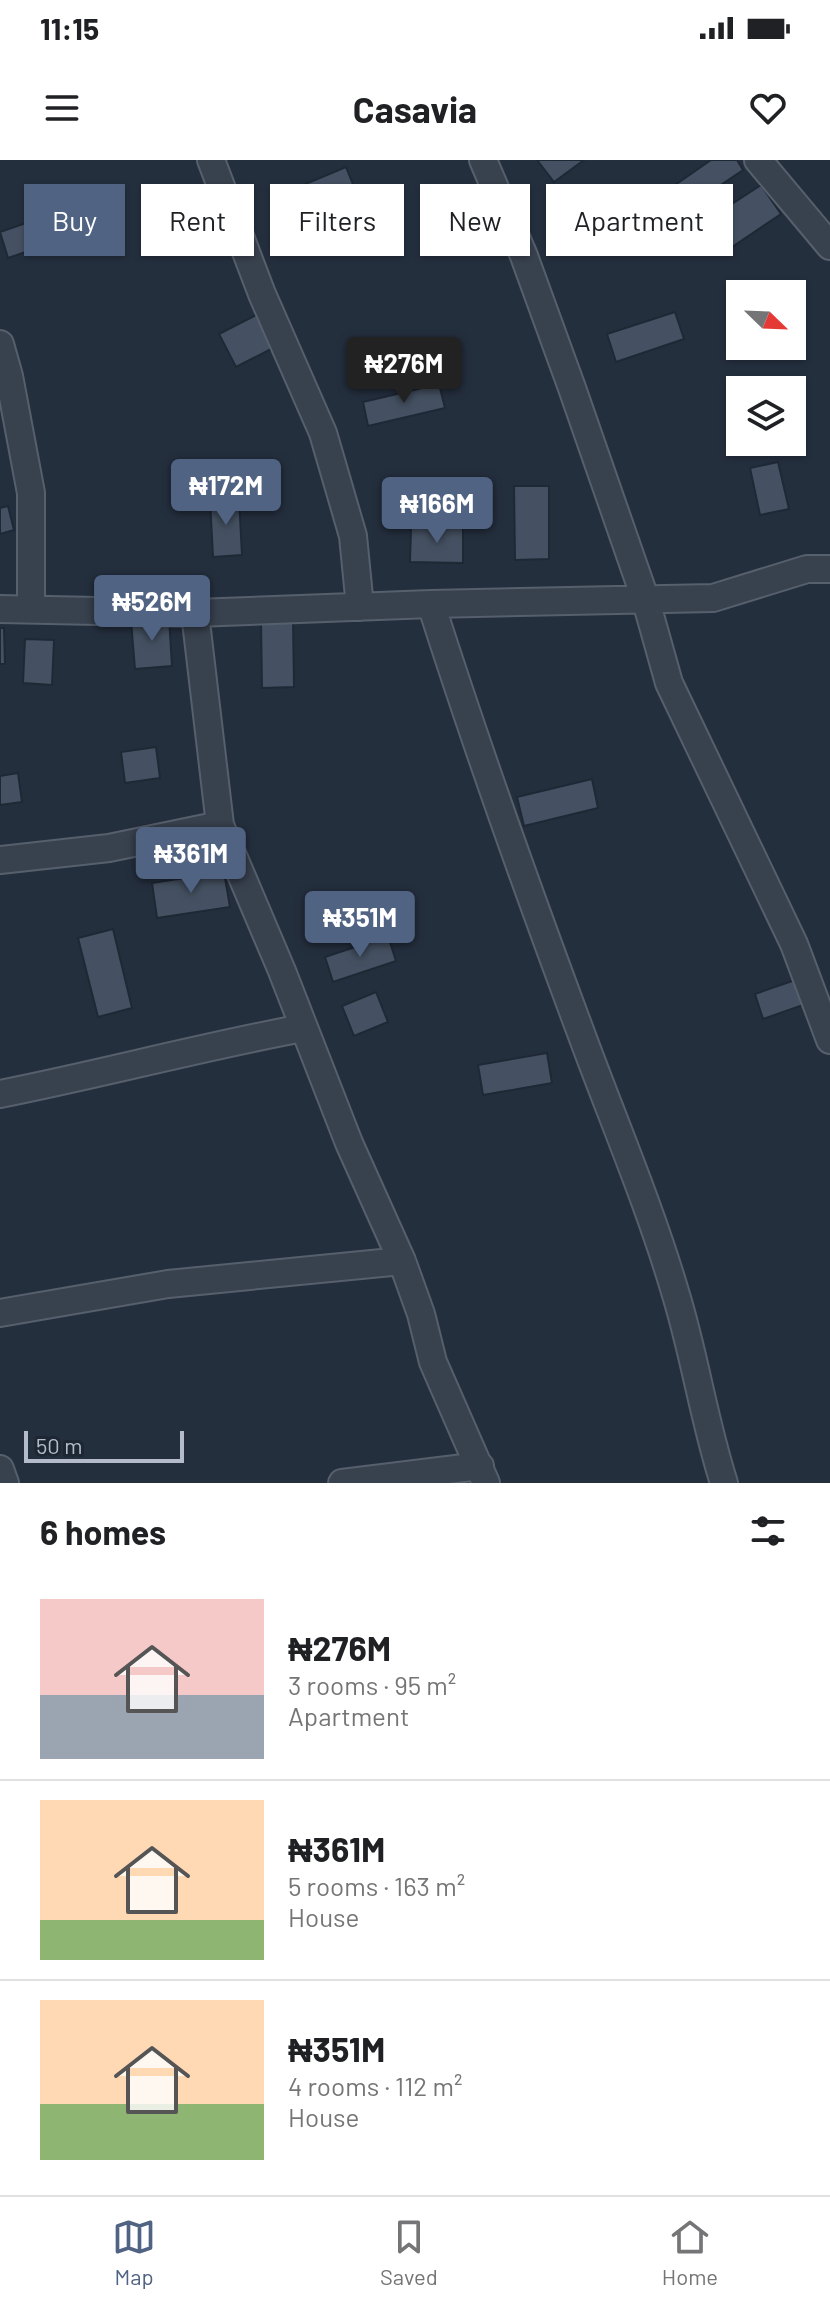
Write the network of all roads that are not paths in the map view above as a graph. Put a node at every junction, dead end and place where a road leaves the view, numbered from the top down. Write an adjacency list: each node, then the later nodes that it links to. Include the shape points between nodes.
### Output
1 (211, 160): 9 (street, via 323,433 353,536)
2 (483, 160): 7 (street, via 524,256)
3 (758, 160): 4 (street)
4 (830, 246)
5 (0, 344): 10 (street, via 31,493)
6 (830, 569): 7 (street, via 807,569 713,598)
7 (646, 601): 8 (street); 16 (street, via 669,683 794,944)
8 (431, 604): 9 (street); 24 (street, via 532,903 677,1296)
9 (360, 607): 12 (street)
10 (31, 608): 11 (street); 12 (street)
11 (0, 609)
12 (195, 613): 13 (street)
13 (220, 825): 14 (street, via 109,848); 15 (street)
14 (0, 860)
15 (303, 1028): 17 (street); 18 (street)
16 (830, 1040)
17 (0, 1094)
18 (402, 1261): 19 (street, via 168,1284); 21 (street, via 433,1362)
19 (0, 1313)
20 (0, 1469): 22 (street)
21 (483, 1475): 23 (street)
22 (5, 1483)
23 (342, 1483)
24 (724, 1483)

